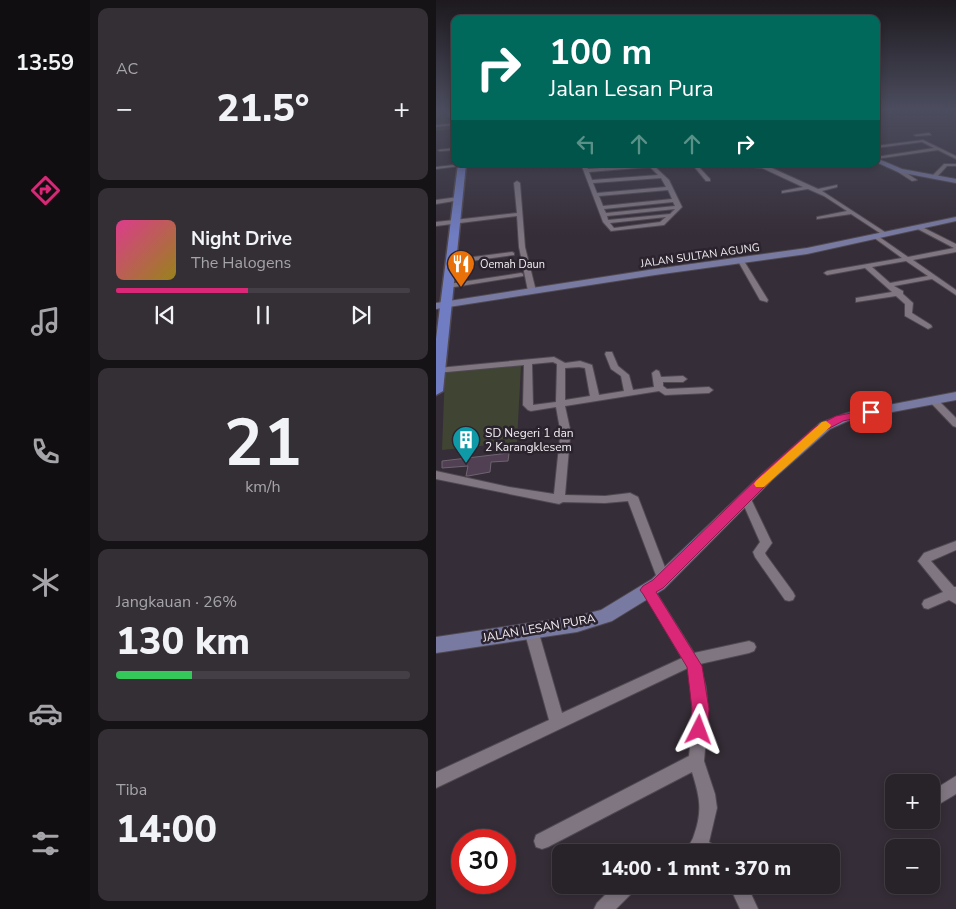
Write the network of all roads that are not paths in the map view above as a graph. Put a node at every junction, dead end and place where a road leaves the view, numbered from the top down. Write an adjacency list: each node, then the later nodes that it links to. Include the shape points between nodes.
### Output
1 (917, 152): 4 (street)
2 (944, 152): 3 (street)
3 (947, 154): 5 (street); 6 (street)
4 (880, 158)
5 (922, 158)
6 (956, 158)
7 (880, 161): 18 (street)
8 (956, 165): 20 (street, via 946,165)
9 (451, 166): 16 (street)
10 (462, 167): 31 (main road)
11 (593, 167): 21 (street)
12 (639, 167): 21 (street)
13 (653, 167): 17 (street)
14 (697, 167): 22 (street)
15 (765, 167): 27 (street)
16 (436, 168)
17 (657, 171): 19 (street); 21 (street)
18 (900, 171): 20 (street); 23 (street)
19 (663, 176): 21 (street); 28 (street)
20 (934, 177): 24 (street)
21 (589, 180): 28 (street); 28 (street); 34 (street)
22 (708, 180)
23 (914, 180)
24 (956, 180)
25 (518, 183): 37 (street)
26 (835, 186): 29 (street)
27 (809, 187): 29 (street); 30 (street)
28 (669, 188): 32 (street)
29 (818, 191): 36 (street)
30 (784, 192)
31 (458, 199): 33 (street); 40 (main road)
32 (675, 200): 34 (street); 35 (street)
33 (436, 202)
34 (600, 208): 38 (street)
35 (679, 208): 38 (street); 38 (street, via 672,216 606,222)
36 (852, 212): 39 (street); 44 (street)
37 (520, 214): 40 (street); 57 (street, via 522,247)
38 (603, 214)
39 (819, 218)
40 (455, 221): 42 (street); 50 (main road)
41 (954, 221): 43 (street, JALAN SULTAN AGUNG)
42 (436, 224)
43 (918, 227): 44 (street, JALAN SULTAN AGUNG); 46 (street)
44 (885, 234): 45 (street, JALAN SULTAN AGUNG)
45 (875, 236): 48 (street); 49 (street, JALAN SULTAN AGUNG, via 807,251)
46 (956, 249): 48 (street)
47 (512, 254): 50 (street)
48 (908, 259): 51 (street); 54 (street)
49 (740, 260): 57 (street, JALAN SULTAN AGUNG); 60 (street)
50 (450, 262): 56 (main road)
51 (868, 267): 52 (street); 55 (street)
52 (827, 273)
53 (521, 275): 56 (street)
54 (934, 278): 55 (street); 58 (street)
55 (890, 284): 59 (street)
56 (448, 286): 62 (main road)
57 (532, 291): 62 (street, JALAN SULTAN AGUNG)
58 (956, 293)
59 (900, 294): 61 (street); 63 (street, via 909,304 908,314)
60 (764, 300)
61 (858, 300)
62 (441, 305): 67 (main road)
63 (928, 327)
64 (609, 354): 72 (street, via 614,367 625,375)
65 (528, 362): 66 (street, via 557,360); 67 (street); 76 (street, via 528,407)
66 (561, 366): 74 (street, via 580,364 591,368); 76 (street)
67 (438, 371): 71 (main road)
68 (683, 379): 69 (street)
69 (658, 380): 70 (street, via 665,392); 72 (street)
70 (709, 390)
71 (436, 391)
72 (629, 393): 74 (street)
73 (956, 396): 75 (street, JALAN LESAN PURA)
74 (595, 398): 76 (street)
75 (934, 400): 77 (street); 79 (street, JALAN LESAN PURA, via 830,423 799,447)
76 (560, 403): 80 (street, via 565,433)
77 (956, 424)
78 (436, 475): 80 (street)
79 (746, 499): 82 (street, JALAN LESAN PURA); 85 (street, via 766,543 759,552 761,557)
80 (559, 500): 82 (street, via 633,498)
81 (956, 545): 84 (street, via 928,556 924,561)
82 (663, 578): 83 (street, JALAN LESAN PURA)
83 (648, 590): 87 (street, JALAN LESAN PURA, via 599,619); 90 (street)
84 (954, 595): 86 (street)
85 (789, 596)
86 (928, 604)
87 (530, 630): 88 (street, JALAN LESAN PURA); 91 (street)
88 (436, 645)
89 (748, 647): 90 (street)
90 (691, 660): 91 (street); 92 (street, via 700,709)
91 (557, 723): 93 (street)
92 (696, 761): 96 (street); 97 (street, via 709,808)
93 (436, 780)
94 (956, 784): 95 (street)
95 (941, 795)
96 (542, 841)
97 (702, 844)
98 (619, 894): 100 (street)
99 (742, 894): 101 (street)
100 (603, 909)
101 (749, 909)

